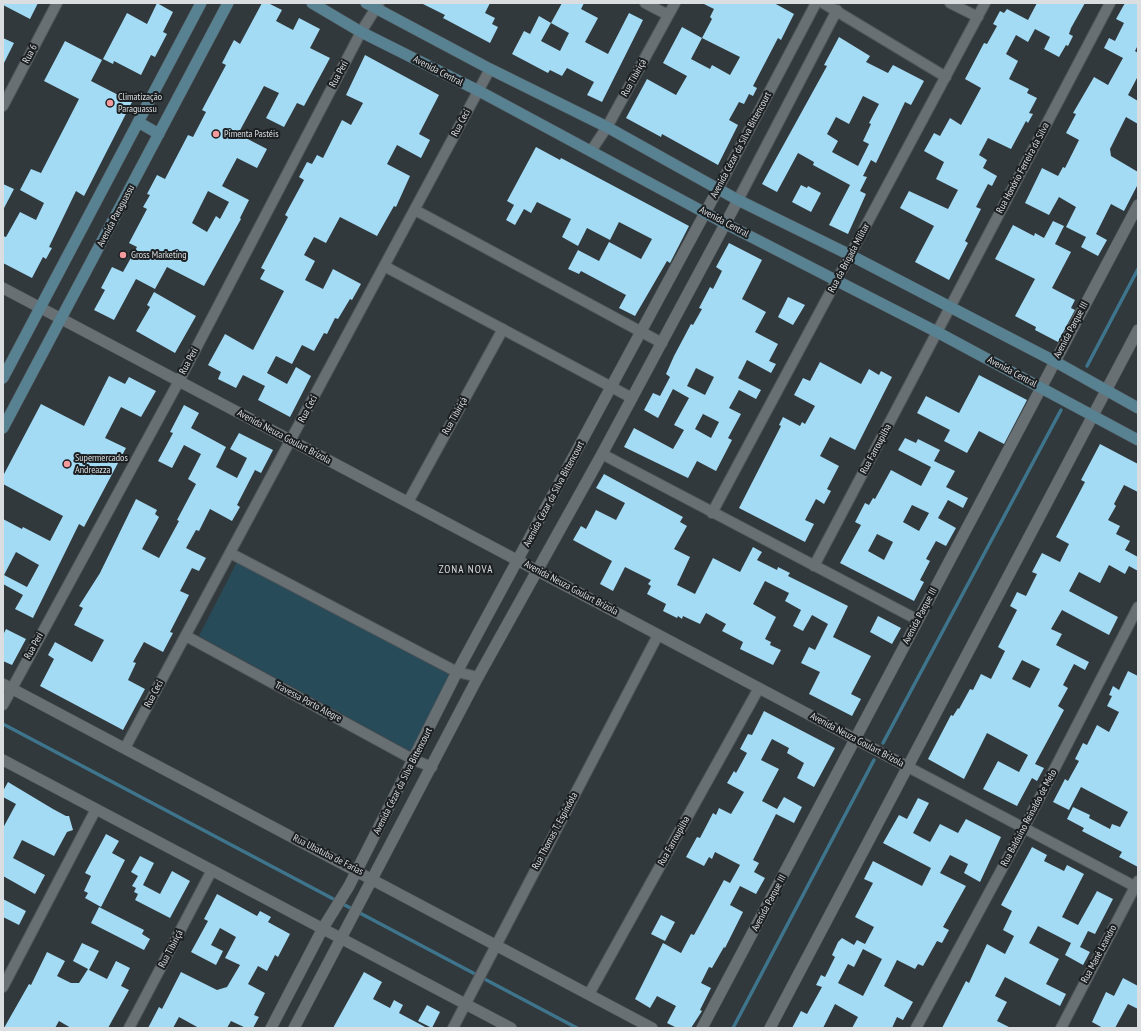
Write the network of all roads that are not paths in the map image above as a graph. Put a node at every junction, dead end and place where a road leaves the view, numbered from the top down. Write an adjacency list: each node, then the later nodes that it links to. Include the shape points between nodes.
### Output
1 (58, 3): 20 (street, Rua 6)
2 (201, 3): 21 (main road)
3 (228, 3): 23 (main road, Avenida Paraguassu)
4 (312, 3): 16 (main road, Avenida Central)
5 (645, 3): 14 (street)
6 (675, 3): 14 (street, Rua Tibiriçá)
7 (816, 3): 25 (street, Avenida Cézar da Silva Bittencourt)
8 (823, 3): 13 (street)
9 (950, 3): 15 (street)
10 (985, 3): 15 (street, Rua da Brigada Militar)
11 (1110, 3): 35 (street, Rua Honório Ferreira da Silva)
12 (374, 5): 16 (street, Rua Peri); 17 (main road)
13 (837, 10): 18 (street); 26 (street, Avenida Cézar da Silva Bittencourt)
14 (668, 15): 22 (street, Rua Tibiriçá)
15 (978, 17): 18 (street, Rua da Brigada Militar)
16 (361, 32): 19 (main road, Avenida Central); 45 (street, Rua Peri)
17 (490, 69): 19 (street, Rua Ceci); 22 (main road)
18 (946, 77): 31 (street, Rua da Brigada Militar)
19 (479, 91): 24 (main road, Avenida Central); 28 (street, Rua Ceci)
20 (3, 106)
21 (138, 122): 23 (main road); 36 (main road)
22 (607, 127): 24 (street, Rua Tibiriçá); 25 (main road)
23 (159, 134): 37 (main road, Avenida Paraguassu)
24 (591, 151): 29 (main road, Avenida Central)
25 (718, 189): 26 (main road); 29 (street, Avenida Cézar da Silva Bittencourt)
26 (738, 200): 30 (street, Avenida Cézar da Silva Bittencourt); 31 (main road)
27 (1138, 205): 43 (street, Avenida Parque III)
28 (414, 210): 32 (street, Rua Ceci); 40 (street)
29 (705, 212): 30 (main road, Avenida Central); 40 (street, Avenida Cézar da Silva Bittencourt)
30 (724, 223): 33 (main road, Avenida Central); 42 (street, Avenida Cézar da Silva Bittencourt)
31 (850, 254): 33 (street, Rua da Brigada Militar); 35 (main road)
32 (384, 266): 38 (street); 53 (street, Rua Ceci)
33 (837, 281): 41 (main road, Avenida Central); 57 (street, Rua da Brigada Militar)
34 (3, 288): 36 (street, Avenida Neuza Goulart Brizola)
35 (950, 307): 41 (street, Rua Honório Ferreira da Silva); 43 (main road)
36 (40, 308): 37 (street, Avenida Neuza Goulart Brizola); 44 (main road)
37 (61, 319): 45 (street, Avenida Neuza Goulart Brizola); 52 (main road, Avenida Paraguassu)
38 (503, 329): 46 (street); 56 (street, Rua Tibiriçá)
39 (1138, 330): 48 (street)
40 (641, 331): 42 (street); 46 (street, Avenida Cézar da Silva Bittencourt)
41 (937, 332): 47 (main road, Avenida Central); 60 (street, Rua Farroupilha)
42 (662, 343): 49 (street, Avenida Cézar da Silva Bittencourt)
43 (1054, 361): 47 (street, Avenida Parque III); 48 (main road)
44 (3, 378)
45 (179, 381): 53 (street, Avenida Neuza Goulart Brizola); 68 (street, Rua Peri)
46 (611, 387): 49 (street); 59 (street, Avenida Cézar da Silva Bittencourt)
47 (1042, 388): 51 (main road, Avenida Central); 63 (street, Avenida Parque III)
48 (1106, 391): 50 (main road); 51 (street)
49 (632, 398): 55 (street, Avenida Cézar da Silva Bittencourt)
50 (1138, 408)
51 (1094, 416): 54 (main road, Avenida Central); 76 (street)
52 (3, 428)
53 (291, 440): 56 (street, Avenida Neuza Goulart Brizola); 58 (street, Rua Ceci)
54 (1138, 440)
55 (602, 454): 57 (street); 61 (street, Avenida Cézar da Silva Bittencourt)
56 (408, 502): 59 (street, Avenida Neuza Goulart Brizola)
57 (712, 513): 60 (street)
58 (230, 553): 65 (street, Rua Ceci); 66 (street)
59 (518, 560): 61 (street, Avenida Neuza Goulart Brizola); 66 (street, Avenida Cézar da Silva Bittencourt)
60 (814, 566): 63 (street)
61 (536, 570): 64 (street, Avenida Neuza Goulart Brizola); 67 (street, Avenida Cézar da Silva Bittencourt)
62 (1138, 607): 78 (street, Rua Balduíno Reinaldo de Melo)
63 (918, 620): 71 (street, Avenida Parque III)
64 (658, 635): 69 (street, Avenida Neuza Goulart Brizola); 85 (street, Rua Thomas T. Espíndola)
65 (186, 636): 72 (street, Rua Ceci); 74 (street, Travessa Porto Alegre)
66 (457, 672): 67 (street); 74 (street, Avenida Cézar da Silva Bittencourt)
67 (478, 677): 75 (street, Avenida Cézar da Silva Bittencourt)
68 (7, 686): 70 (street, Rua Peri); 72 (street, Rua Ubatuba de Farias)
69 (759, 688): 71 (street, Avenida Neuza Goulart Brizola); 87 (street, Rua Farroupilha)
70 (3, 705)
71 (856, 739): 76 (street, Avenida Neuza Goulart Brizola); 95 (street, Avenida Parque III)
72 (125, 748): 80 (street, Rua Ubatuba de Farias)
73 (3, 760): 77 (street)
74 (414, 760): 75 (street, Travessa Porto Alegre); 80 (street, Avenida Cézar da Silva Bittencourt)
75 (432, 767): 81 (street, Avenida Cézar da Silva Bittencourt)
76 (908, 767): 78 (street, Avenida Neuza Goulart Brizola); 96 (street)
77 (96, 809): 79 (street); 86 (street)
78 (1024, 828): 82 (street, Avenida Neuza Goulart Brizola); 97 (street, Rua Balduíno Reinaldo de Melo)
79 (212, 870): 83 (street); 89 (street, Rua Tibiriçá)
80 (356, 871): 81 (street, Rua Ubatuba de Farias); 83 (street, Avenida Cézar da Silva Bittencourt)
81 (372, 878): 84 (street, Avenida Cézar da Silva Bittencourt); 85 (street, Rua Ubatuba de Farias)
82 (1137, 885): 98 (street, Rua Mané Leandro)
83 (323, 928): 84 (street); 90 (street, Avenida Cézar da Silva Bittencourt)
84 (341, 938): 88 (street); 91 (street, Avenida Cézar da Silva Bittencourt)
85 (496, 945): 87 (street, Rua Ubatuba de Farias); 88 (street, Rua Thomas T. Espíndola)
86 (3, 987)
87 (589, 994): 94 (street, Rua Ubatuba de Farias)
88 (465, 1004): 92 (street, Rua Thomas T. Espíndola); 93 (street)
89 (129, 1028)
90 (271, 1028)
91 (294, 1028)
92 (452, 1028)
93 (511, 1028)
94 (652, 1028)
95 (702, 1028)
96 (770, 1028)
97 (916, 1028)
98 (1061, 1028)

